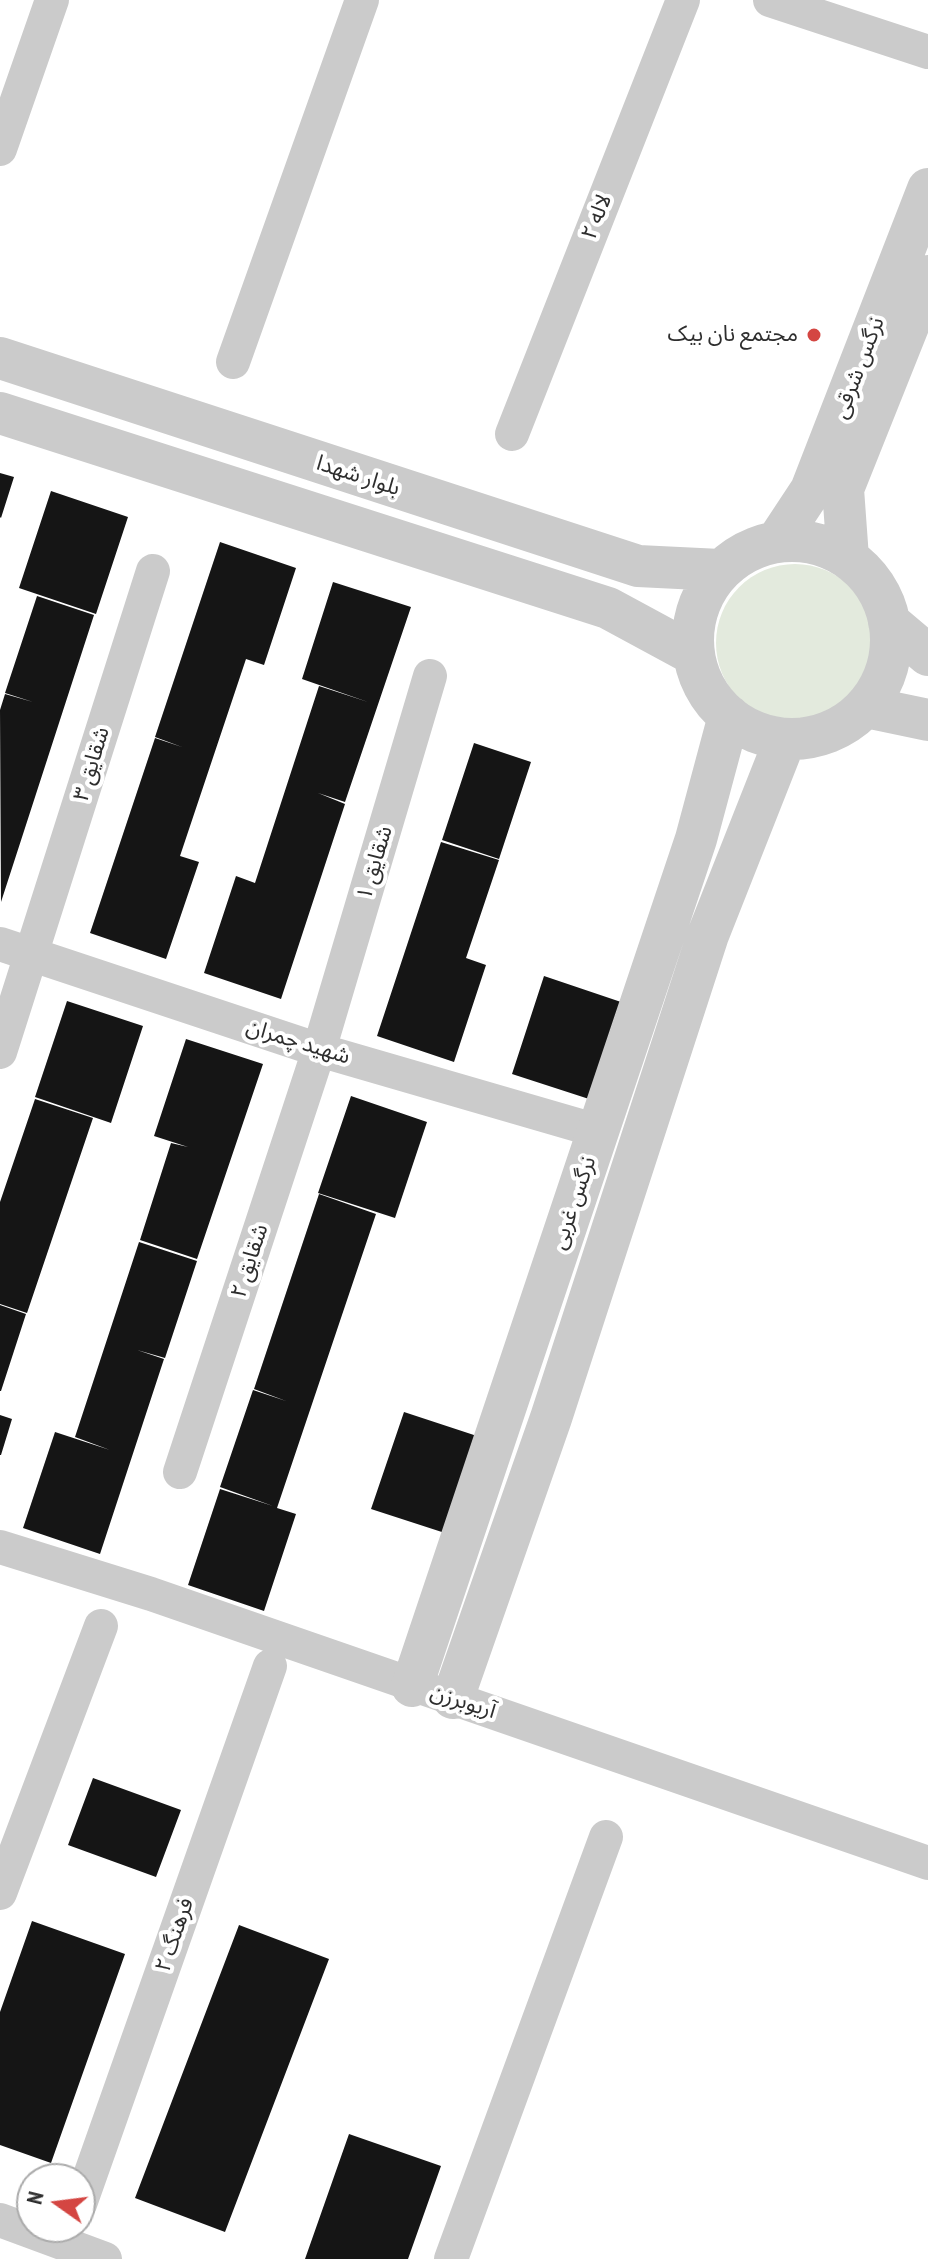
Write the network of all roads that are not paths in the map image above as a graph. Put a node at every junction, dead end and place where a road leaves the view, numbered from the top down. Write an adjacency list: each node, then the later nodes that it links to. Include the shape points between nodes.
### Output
1 (52, 0): 6 (street)
2 (362, 0): 10 (street)
3 (683, 0): 12 (street, لاله ۲)
4 (770, 0): 5 (street)
5 (928, 52)
6 (0, 149)
7 (928, 189): 13 (street, نرگس شرقی, via 811,490)
8 (928, 276): 14 (street, نرگس شرقی, via 843,489)
9 (0, 358): 15 (street, بلوار شهدا, via 638,566)
10 (233, 362)
11 (0, 413): 18 (street, via 608,608)
12 (512, 434)
13 (778, 540): 14 (street, via 808,540); 15 (street, via 746,550)
14 (848, 558): 17 (street, via 863,569 884,600)
15 (720, 570): 18 (street, via 702,595 693,623)
16 (153, 571): 26 (street, شقایق ۳)
17 (889, 622): 19 (street); 21 (street, via 886,675)
18 (693, 654): 22 (street, via 702,686)
19 (928, 655)
20 (430, 676): 27 (street, شقایق ۱)
21 (866, 707): 23 (street); 24 (street, via 843,726)
22 (729, 716): 24 (street, via 750,731); 29 (street, نرگس غربی, via 696,839)
23 (928, 720)
24 (785, 740): 30 (street, نرگس غربی, via 708,935)
25 (0, 944): 26 (street, شهید چمران)
26 (32, 956): 27 (street, شهید چمران); 28 (street, شقایق ۳)
27 (319, 1050): 29 (street, شهید چمران); 31 (street, شقایق ۲)
28 (0, 1052)
29 (598, 1131): 30 (street); 35 (street, نرگس غربی)
30 (640, 1145): 36 (street, نرگس غربی)
31 (180, 1472)
32 (0, 1547): 35 (street, آریوبرزن)
33 (101, 1626): 39 (street)
34 (270, 1666): 40 (street, فرهنگ ۲)
35 (412, 1686): 36 (street, آریوبرزن)
36 (453, 1698): 38 (street, آریوبرزن)
37 (606, 1837): 43 (street)
38 (927, 1862)
39 (0, 1893)
40 (94, 2163)
41 (66, 2243): 42 (street)
42 (105, 2259)
43 (451, 2259)

